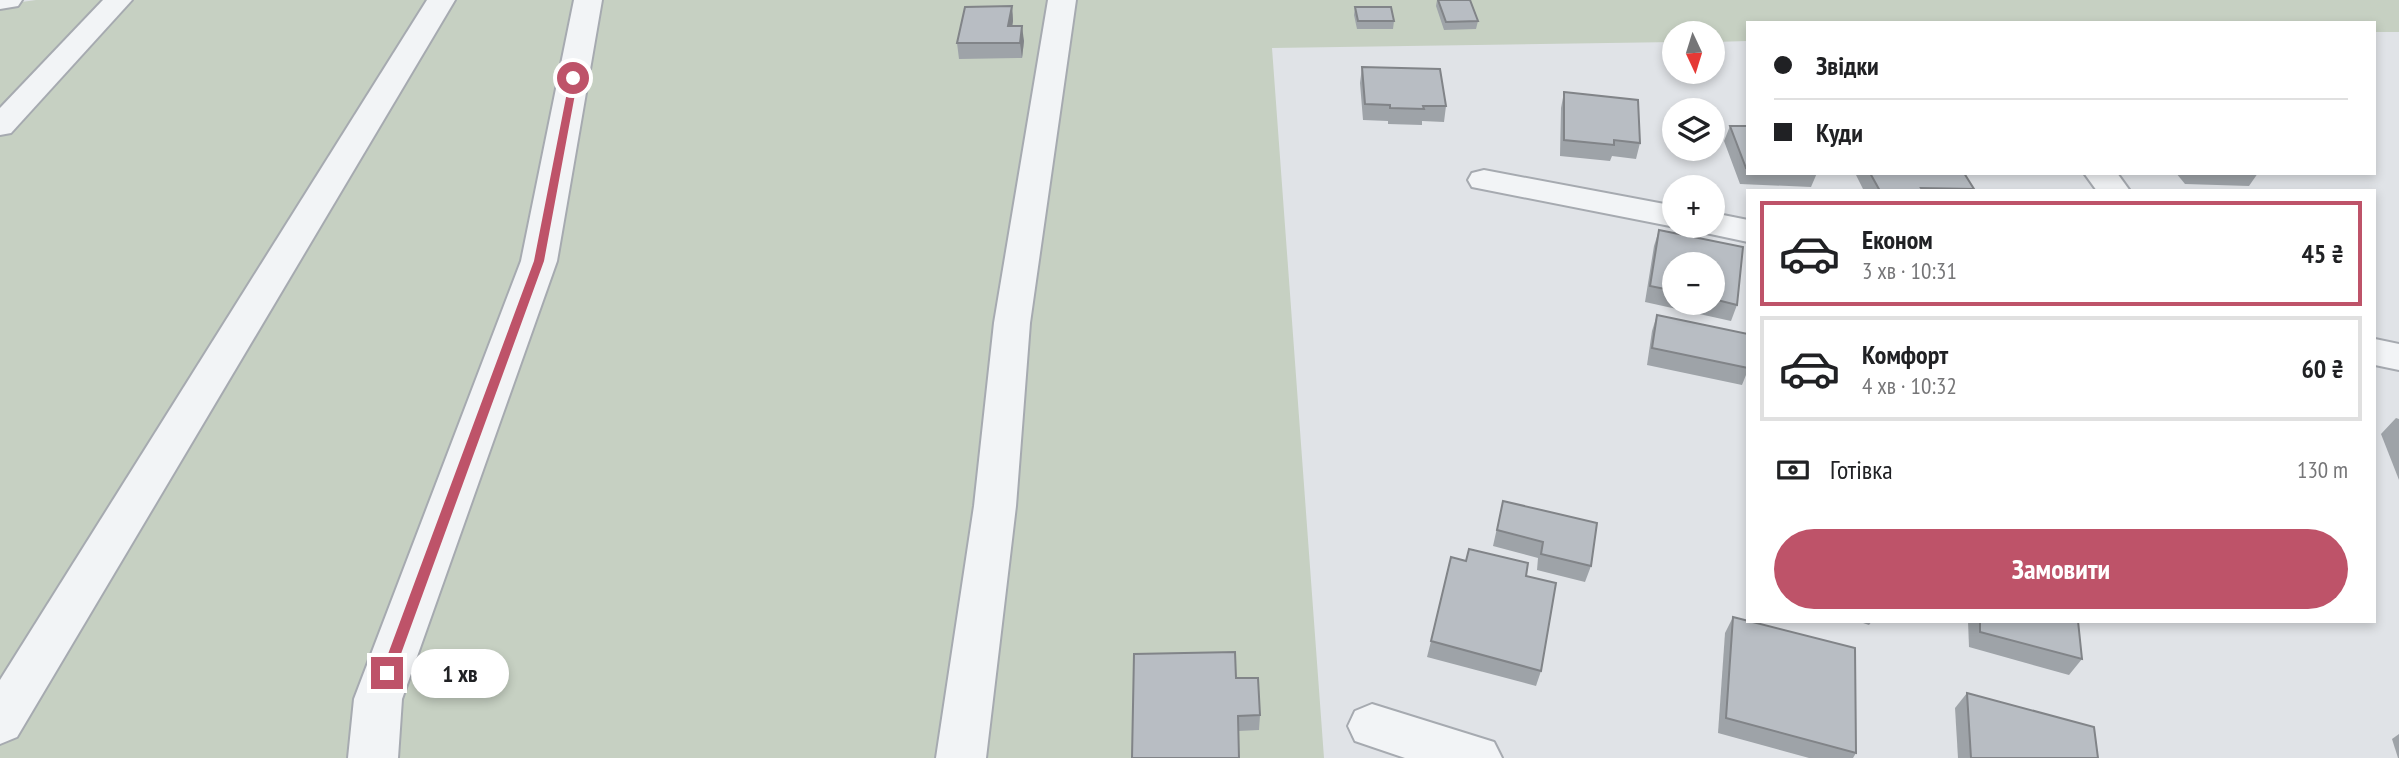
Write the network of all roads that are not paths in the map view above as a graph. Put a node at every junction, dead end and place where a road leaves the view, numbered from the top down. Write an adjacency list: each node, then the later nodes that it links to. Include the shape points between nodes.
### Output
1 (8, 0): 6 (street)
2 (118, 0): 7 (street)
3 (441, 0): 16 (street)
4 (588, 0): 18 (street, via 539,261 378,699)
5 (1062, 0): 19 (street, via 1012,323 995,506)
6 (0, 1)
7 (0, 126)
8 (2102, 175): 10 (street)
9 (1484, 180): 11 (street)
10 (2112, 189)
11 (1662, 214)
12 (1725, 226): 13 (street)
13 (1746, 231)
14 (2376, 352): 15 (street)
15 (2399, 357)
16 (0, 722)
17 (1372, 726): 20 (street)
18 (373, 758)
19 (961, 758)
20 (1477, 758)

